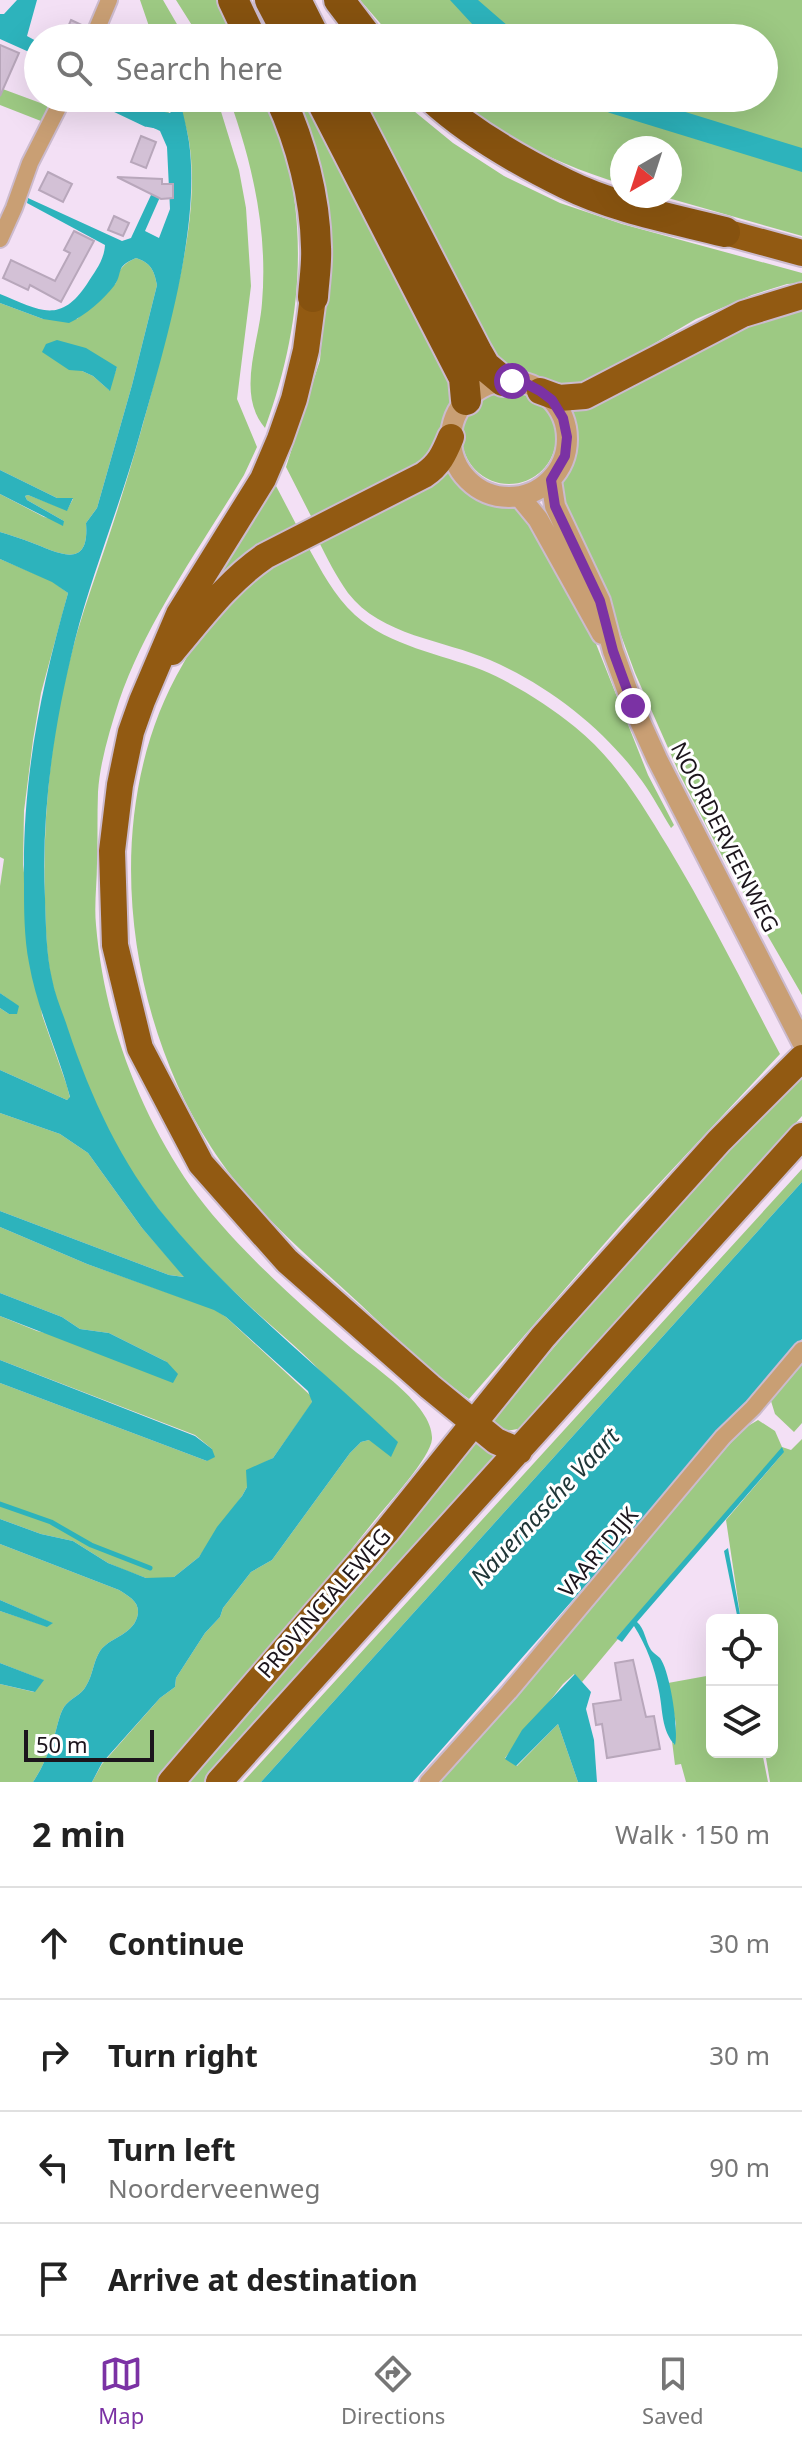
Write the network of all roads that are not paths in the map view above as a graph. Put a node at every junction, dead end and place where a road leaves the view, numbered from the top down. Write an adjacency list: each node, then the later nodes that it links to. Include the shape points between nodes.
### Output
1 (109, 0): 6 (street)
2 (233, 0): 7 (highway)
3 (270, 0): 8 (highway)
4 (296, 0): 9 (highway)
5 (339, 0): 10 (highway)
6 (99, 24)
7 (244, 24)
8 (283, 24)
9 (308, 24)
10 (357, 24)
11 (56, 112): 17 (street)
12 (287, 112): 20 (highway, via 311,193)
13 (327, 112): 23 (highway, via 464,378)
14 (353, 112): 21 (highway, via 477,352)
15 (447, 112): 16 (highway, via 568,185)
16 (725, 232): 18 (highway)
17 (0, 239)
18 (802, 253)
19 (802, 296): 22 (highway, via 743,314 585,396 559,398)
20 (313, 297): 28 (highway, via 303,362 280,439 263,479 179,614)
21 (503, 381): 22 (street); 23 (street)
22 (540, 391): 25 (street, via 563,418 567,437 565,456)
23 (466, 400): 24 (street)
24 (451, 437): 26 (street, via 454,454 471,482 486,492); 28 (highway, via 444,456 424,475 245,569)
25 (551, 480): 26 (street); 27 (street, NOORDERVEENWEG, via 555,506 600,601)
26 (520, 497): 27 (street, NOORDERVEENWEG, via 538,519)
27 (613, 651): 29 (street, NOORDERVEENWEG, via 657,759)
28 (152, 676): 33 (highway, via 131,732 112,851 115,945 140,1048 201,1164 287,1261)
29 (802, 1042)
30 (802, 1058): 33 (highway, PROVINCIALEWEG, via 661,1204)
31 (802, 1136): 34 (highway, PROVINCIALEWEG)
32 (802, 1350): 37 (street, VAARTDIJK)
33 (475, 1422): 34 (highway, via 496,1441); 35 (highway, PROVINCIALEWEG)
34 (519, 1451): 36 (highway, PROVINCIALEWEG)
35 (171, 1782)
36 (219, 1782)
37 (428, 1782)

